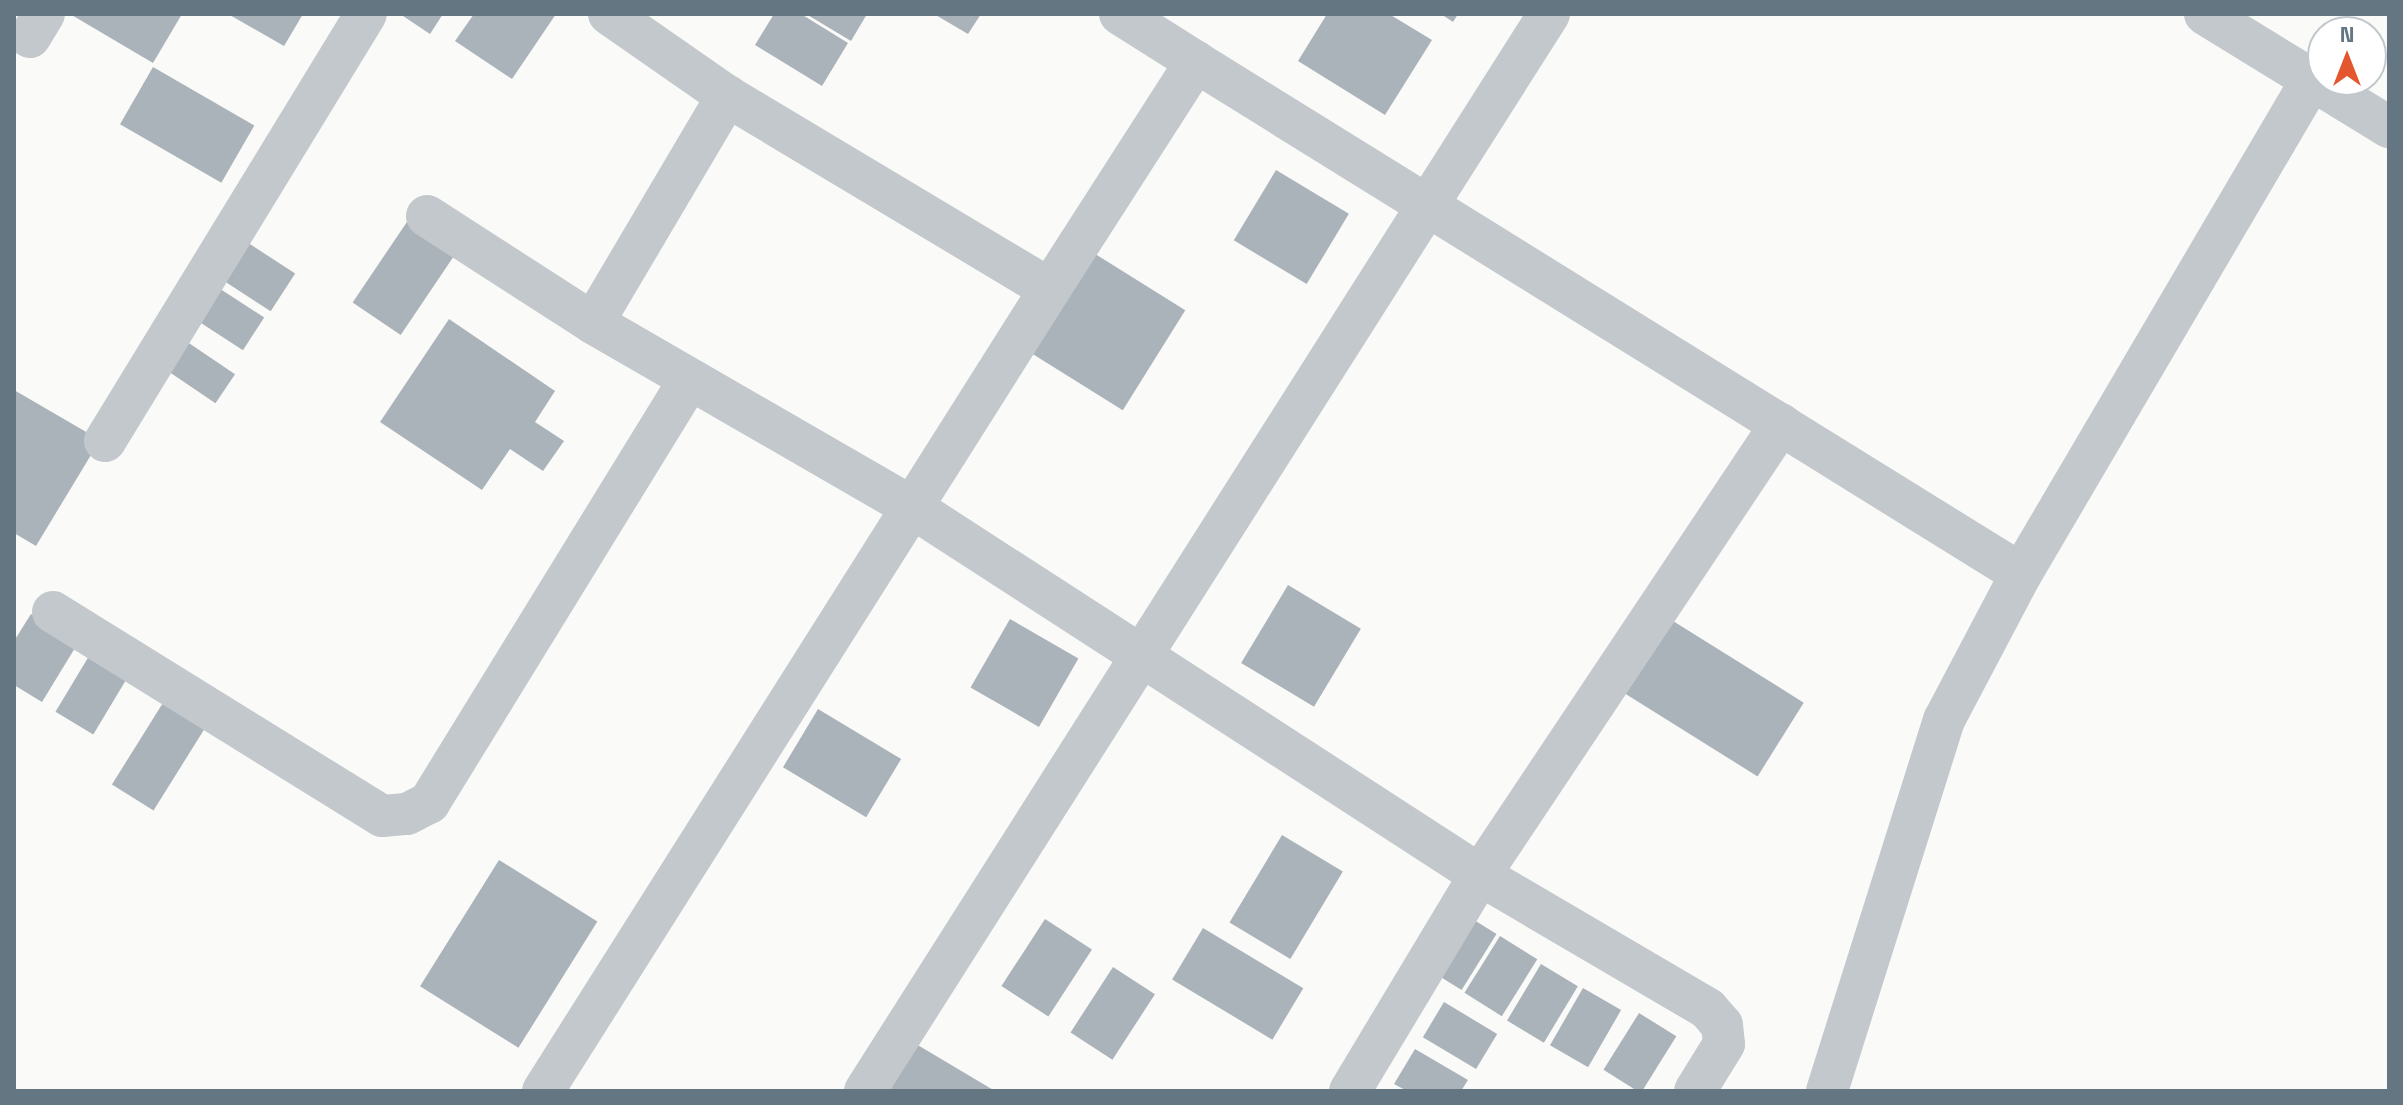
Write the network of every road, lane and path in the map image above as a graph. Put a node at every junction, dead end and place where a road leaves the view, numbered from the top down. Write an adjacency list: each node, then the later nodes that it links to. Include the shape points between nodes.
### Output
1 (366, 14): 18 (street)
2 (609, 14): 9 (street)
3 (1120, 14): 6 (street)
4 (1549, 14): 12 (street)
5 (2205, 14): 7 (street)
6 (1196, 62): 12 (street); 14 (street)
7 (2307, 76)
8 (2307, 88): 20 (street)
9 (727, 96): 14 (street); 15 (street)
10 (2339, 96): 11 (street)
11 (2389, 127)
12 (1433, 206): 17 (street); 22 (street)
13 (427, 216): 15 (street)
14 (1050, 289): 19 (street)
15 (593, 323): 16 (street)
16 (689, 380): 19 (street); 21 (street, via 429,803 407,814 382,816)
17 (1781, 424): 20 (street); 23 (street)
18 (105, 441)
19 (910, 506): 22 (street); 24 (street)
20 (2021, 574): 28 (street, via 1944,720)
21 (53, 612)
22 (1138, 657): 23 (street); 25 (street)
23 (1480, 875): 26 (street); 27 (street, via 1708,1009 1722,1025 1724,1044)
24 (543, 1091)
25 (865, 1091)
26 (1350, 1091)
27 (1695, 1091)
28 (1827, 1091)

